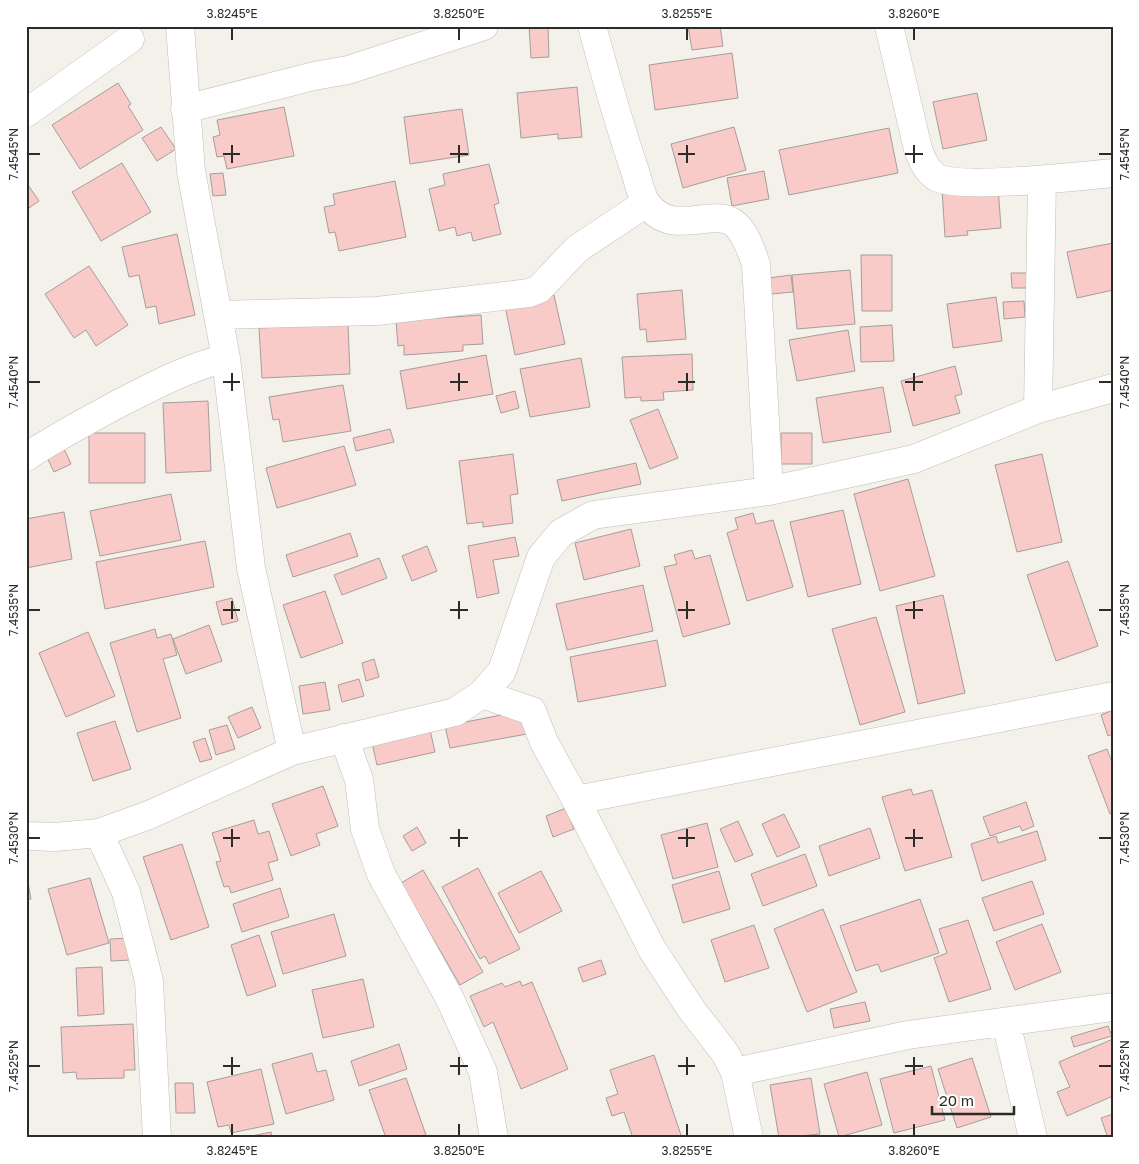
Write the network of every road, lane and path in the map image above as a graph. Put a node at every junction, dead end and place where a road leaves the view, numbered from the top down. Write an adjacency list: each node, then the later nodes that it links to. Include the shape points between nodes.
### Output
1 (180, 26): 7 (street)
2 (484, 26): 5 (street)
3 (592, 26): 11 (street)
4 (889, 26): 10 (street, via 918,148 929,171 937,177 960,182)
5 (445, 32): 7 (street, via 348,70)
6 (130, 39): 8 (street)
7 (185, 109): 12 (street, via 192,171)
8 (26, 113)
9 (1113, 173): 10 (street)
10 (1042, 180): 15 (street)
11 (646, 203): 12 (street, via 577,249 539,289 529,293 377,311); 17 (street, via 661,217 673,222 722,220 734,223 744,234 756,264)
12 (218, 315): 13 (street)
13 (226, 358): 16 (street, via 170,377 60,434); 21 (street, via 251,568)
14 (1113, 388): 15 (street)
15 (1038, 409): 17 (street, via 914,458)
16 (26, 457)
17 (768, 491): 18 (street, via 593,515 561,533 540,557 502,671)
18 (482, 694): 20 (street, via 454,712); 22 (street, via 532,711 544,742)
19 (1113, 696): 22 (street)
20 (344, 738): 21 (street); 29 (street, via 359,780 365,829 381,874 450,999 483,1072)
21 (292, 751): 23 (street, via 149,815)
22 (576, 800): 27 (street, via 652,949)
23 (99, 833): 24 (street); 28 (street, via 126,892 149,982)
24 (26, 836)
25 (1113, 1007): 26 (street)
26 (1006, 1022): 27 (street, via 908,1035); 31 (street)
27 (735, 1072): 30 (street)
28 (157, 1138)
29 (494, 1138)
30 (749, 1138)
31 (1033, 1138)

